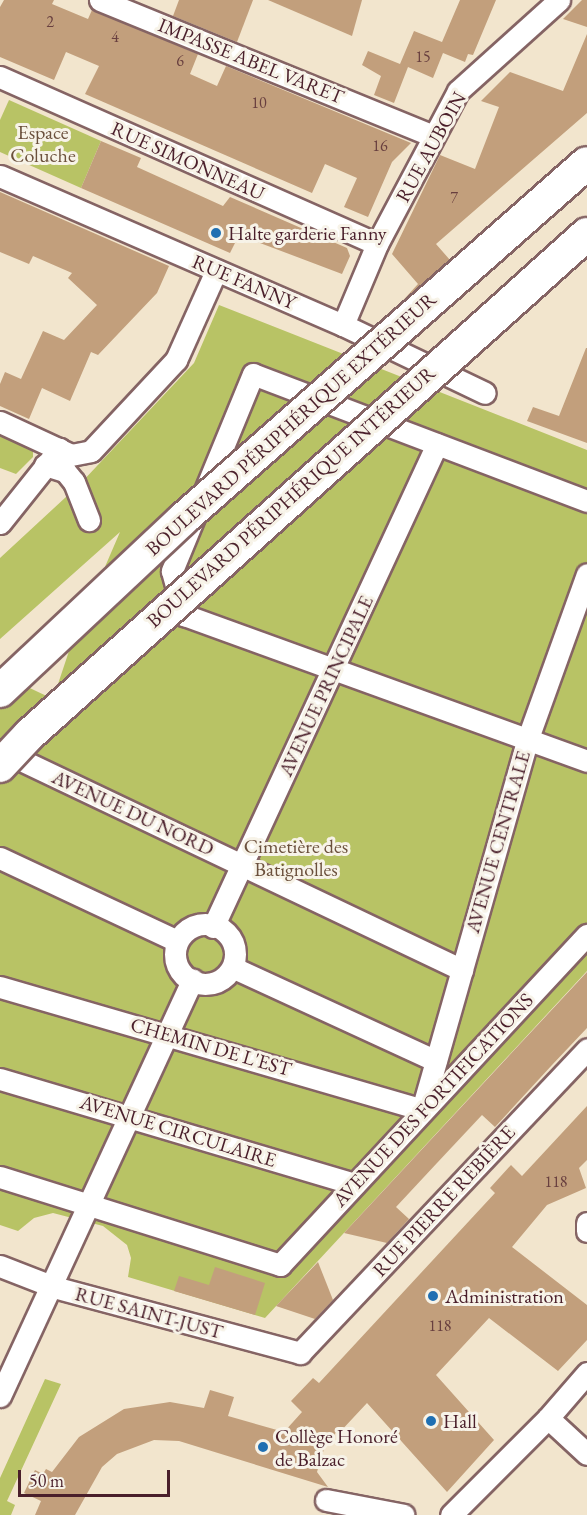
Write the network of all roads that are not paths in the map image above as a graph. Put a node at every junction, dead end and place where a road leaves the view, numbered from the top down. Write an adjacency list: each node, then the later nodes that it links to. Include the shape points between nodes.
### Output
1 (100, 0): 4 (street, IMPASSE ABEL VARET)
2 (559, 0): 4 (street, RUE AUBOIN, via 458,92)
3 (0, 77): 8 (street, RUE SIMONNEAU)
4 (433, 136): 8 (street, RUE AUBOIN)
5 (587, 163): 21 (highway, BOULEVARD PÉRIPHÉRIQUE EXTÉRIEUR, bridge, via 183,519)
6 (0, 176): 9 (street, RUE FANNY)
7 (587, 234): 25 (highway, BOULEVARD PÉRIPHÉRIQUE INTÉRIEUR, bridge, via 38,726)
8 (377, 244): 10 (street, RUE AUBOIN)
9 (216, 271): 10 (street, RUE FANNY); 14 (street, via 176,360 91,451 71,455)
10 (343, 324): 11 (street, RUE FANNY)
11 (485, 393)
12 (0, 422): 14 (street)
13 (437, 444): 16 (street); 20 (street, AVENUE PRINCIPALE); 20 (street, via 253,374 172,572 184,615)
14 (59, 449): 15 (street)
15 (45, 465): 17 (street, via 65,471 74,482); 18 (street)
16 (587, 501)
17 (89, 520)
18 (0, 523)
19 (587, 574): 22 (street, AVENUE CENTRALE)
20 (332, 668): 22 (street); 27 (street, AVENUE PRINCIPALE)
21 (0, 691)
22 (528, 738): 24 (street); 32 (street, AVENUE CENTRALE)
23 (0, 750): 27 (street, AVENUE DU NORD)
24 (587, 761)
25 (0, 765)
26 (0, 858): 30 (street)
27 (244, 866): 28 (street, AVENUE PRINCIPALE); 32 (street, AVENUE DU NORD)
28 (213, 927): 30 (street, via 190,926); 31 (street, via 230,939 236,960)
29 (587, 934): 39 (street, AVENUE DES FORTIFICATIONS)
30 (175, 940): 33 (street, via 176,963)
31 (234, 968): 33 (street, via 218,982); 37 (street)
32 (462, 970): 37 (street, AVENUE CENTRALE)
33 (193, 979): 35 (street)
34 (0, 987): 35 (street, CHEMIN DE L'EST)
35 (168, 1034): 39 (street, CHEMIN DE L'EST); 40 (street)
36 (587, 1048): 48 (street, RUE PIERRE REBIÈRE)
37 (436, 1061): 39 (street, AVENUE CENTRALE)
38 (0, 1079): 40 (street, AVENUE CIRCULAIRE)
39 (421, 1112): 42 (street, AVENUE DES FORTIFICATIONS)
40 (130, 1115): 42 (street, AVENUE CIRCULAIRE); 43 (street)
41 (0, 1177): 43 (street)
42 (355, 1184): 43 (street, AVENUE DES FORTIFICATIONS, via 280,1265)
43 (85, 1211): 47 (street)
44 (587, 1223): 45 (street)
45 (587, 1232)
46 (0, 1266): 47 (street, RUE SAINT-JUST)
47 (54, 1287): 48 (street, RUE SAINT-JUST); 50 (street)
48 (300, 1353)
49 (587, 1373): 51 (street)
50 (0, 1396)
51 (549, 1418): 52 (street); 55 (street)
52 (587, 1454)
53 (326, 1500): 54 (street)
54 (404, 1515)
55 (451, 1515)

